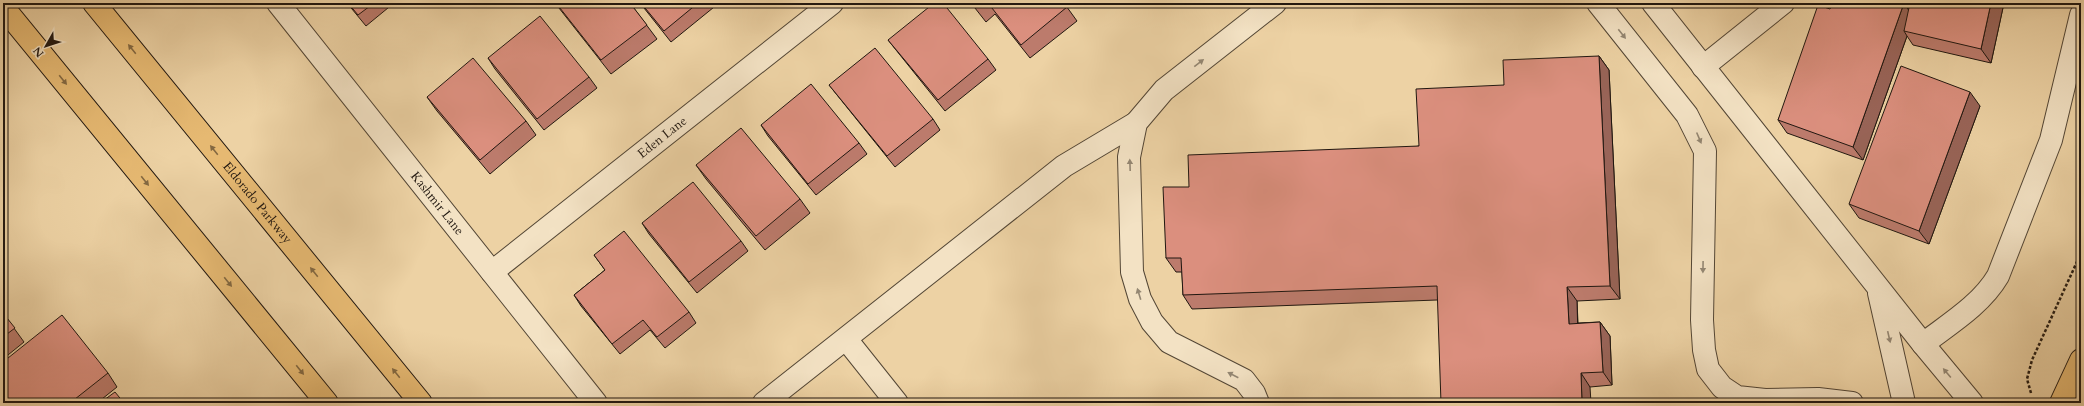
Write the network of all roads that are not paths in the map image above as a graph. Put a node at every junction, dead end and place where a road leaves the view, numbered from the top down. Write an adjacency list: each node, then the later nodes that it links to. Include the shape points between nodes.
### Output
1 (94, 3): 18 (main road, Eldorado Parkway, one-way to 1)
2 (278, 3): 12 (street, Kashmir Lane)
3 (832, 3): 12 (street, Eden Lane)
4 (1275, 3): 11 (street, one-way to 4, via 1164,90)
5 (1598, 3): 23 (street, one-way to 23, via 1687,116 1705,151 1702,320 1708,369 1722,387 1737,397 1765,400 1818,399)
6 (1653, 3): 10 (street)
7 (1783, 3): 10 (street)
8 (3, 7): 17 (main road, one-way to 17)
9 (2081, 15): 15 (street, via 2050,140 1998,276 1979,300)
10 (1703, 67): 13 (street)
11 (1136, 123): 14 (street, via 1064,166); 22 (street, one-way to 11, via 1244,380 1169,342 1152,322 1140,299 1132,272 1129,157)
12 (492, 272): 19 (street, Kashmir Lane)
13 (1878, 286): 15 (street); 24 (street, one-way to 24)
14 (846, 339): 20 (street); 21 (street)
15 (1923, 344): 25 (street, one-way to 15)
16 (2081, 360): 26 (main road)
17 (326, 403)
18 (421, 403)
19 (596, 403)
20 (764, 403)
21 (897, 403)
22 (1258, 403)
23 (1852, 403)
24 (1904, 403)
25 (1972, 403)
26 (2061, 403)

